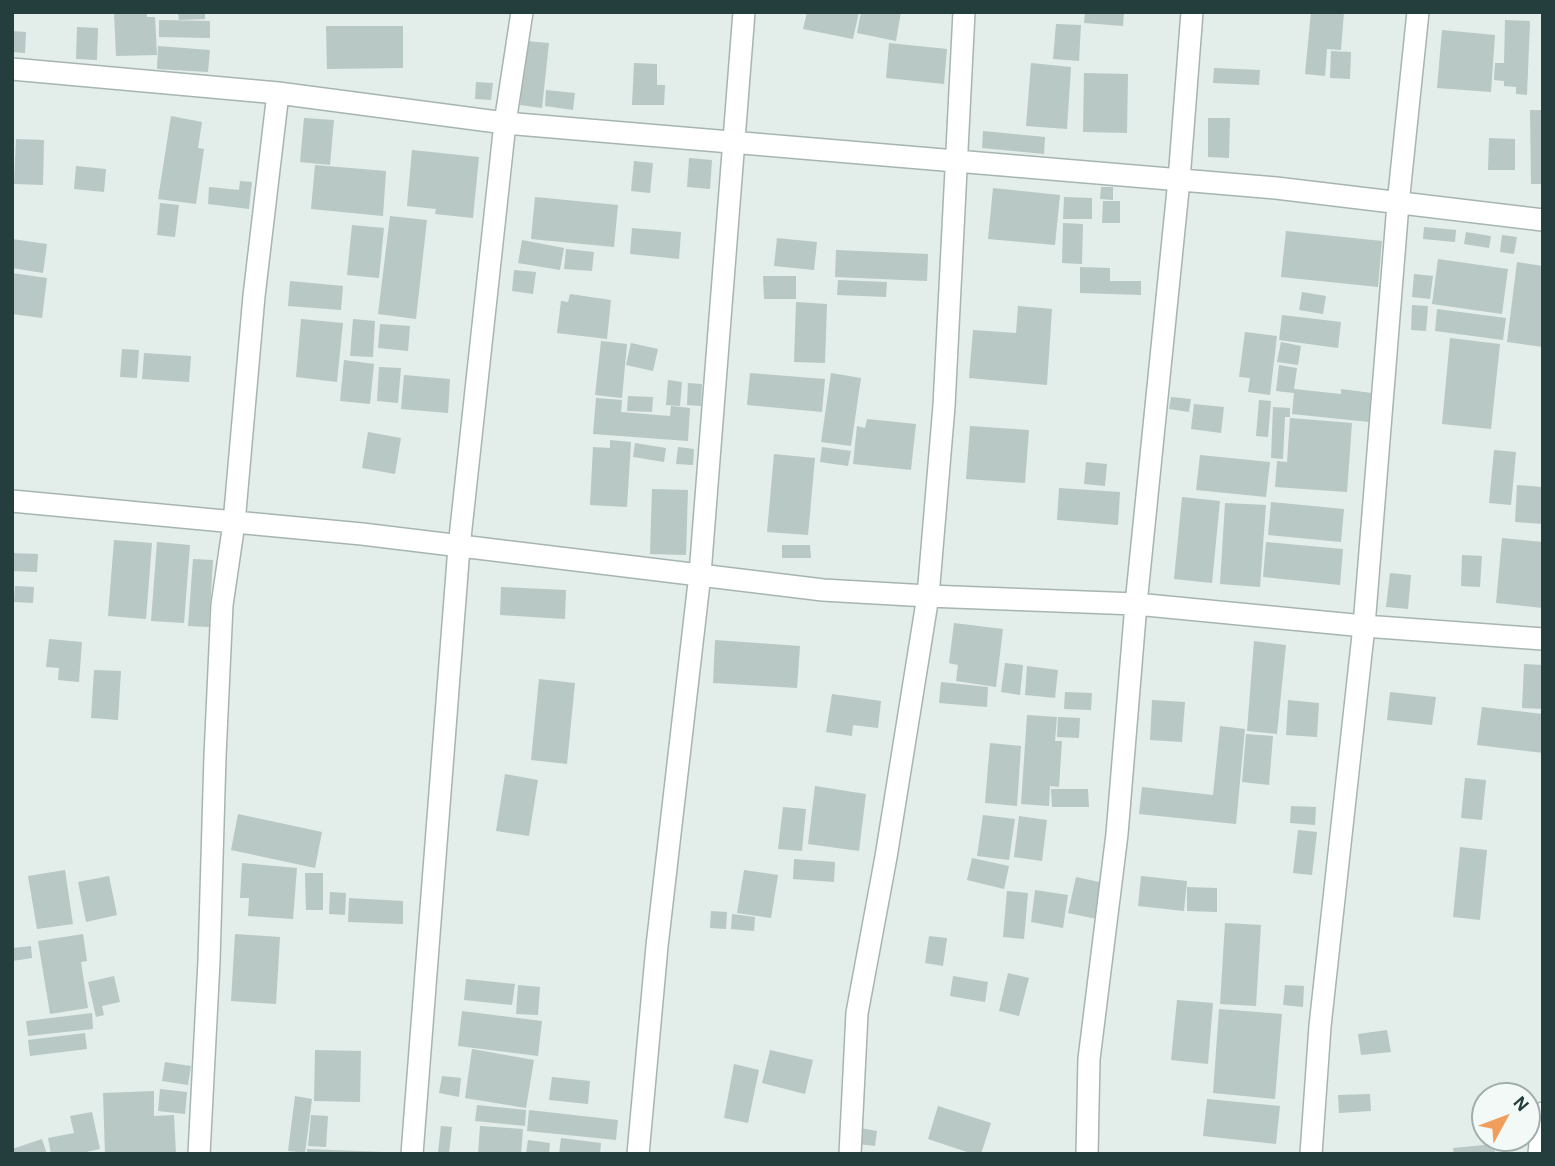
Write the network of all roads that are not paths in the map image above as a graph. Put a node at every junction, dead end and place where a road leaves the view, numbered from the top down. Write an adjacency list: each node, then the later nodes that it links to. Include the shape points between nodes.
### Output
1 (522, 12): 8 (street)
2 (744, 12): 9 (street)
3 (964, 12): 10 (street)
4 (1192, 12): 11 (street)
5 (1418, 12): 12 (street)
6 (12, 69): 7 (street)
7 (278, 93): 8 (street); 15 (street)
8 (505, 123): 9 (street); 16 (street)
9 (734, 142): 10 (street); 17 (street)
10 (956, 161): 11 (street); 18 (street, via 944,406)
11 (1180, 180): 12 (street); 19 (street)
12 (1398, 204): 13 (street); 20 (street)
13 (1543, 220)
14 (12, 501): 15 (street)
15 (234, 523): 16 (street); 23 (street, via 222,605)
16 (459, 547): 17 (street); 24 (street)
17 (700, 574): 18 (street, via 823,590); 25 (street)
18 (928, 596): 19 (street); 26 (street, via 857,1013)
19 (1136, 604): 20 (street); 27 (street, via 1117,834 1089,1059)
20 (1364, 626): 21 (street); 28 (street, via 1320,1026)
21 (1543, 639)
22 (1543, 1113): 29 (street)
23 (199, 1154)
24 (412, 1154)
25 (638, 1154)
26 (850, 1154)
27 (1087, 1154)
28 (1311, 1154)
29 (1539, 1154)

